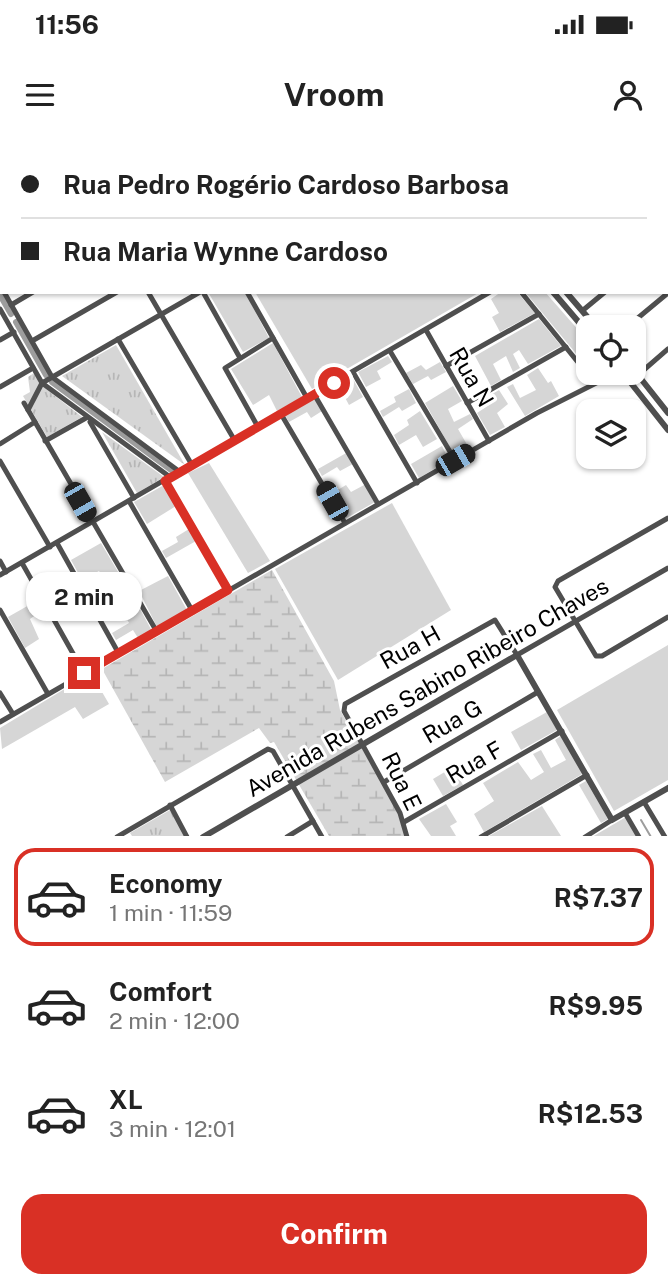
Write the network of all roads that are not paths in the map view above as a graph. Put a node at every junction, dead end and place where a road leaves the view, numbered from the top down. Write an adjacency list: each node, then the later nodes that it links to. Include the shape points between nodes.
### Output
1 (5, 294): 14 (street)
2 (30, 294): 14 (street)
3 (114, 294): 29 (street)
4 (149, 294): 18 (street)
5 (197, 294): 18 (street)
6 (200, 294): 33 (street)
7 (248, 294): 26 (street)
8 (487, 294): 24 (street)
9 (522, 294): 17 (street)
10 (555, 294): 22 (street)
11 (568, 294): 16 (street)
12 (603, 294): 16 (street)
13 (667, 294): 20 (street)
14 (11, 305): 21 (street)
15 (0, 309): 23 (street)
16 (582, 311): 19 (street)
17 (540, 314): 30 (street); 36 (street)
18 (161, 315): 27 (street); 60 (street)
19 (586, 315)
20 (641, 315)
21 (18, 316): 23 (street); 29 (street)
22 (576, 319)
23 (8, 322): 25 (street)
24 (426, 330): 32 (street); 36 (street, Rua N)
25 (14, 332): 28 (street); 37 (street)
26 (273, 338): 33 (street); 46 (street)
27 (118, 339): 39 (street); 65 (street)
28 (0, 340)
29 (32, 341): 39 (street)
30 (566, 347): 34 (street); 49 (street)
31 (668, 349): 35 (street)
32 (390, 351): 38 (street); 63 (street)
33 (240, 358): 57 (street, via 226,365 225,371)
34 (576, 360)
35 (646, 365)
36 (446, 366): 49 (street, Rua N)
37 (33, 368): 40 (street); 44 (street)
38 (353, 372): 45 (street); 68 (street)
39 (52, 377): 40 (street); 66 (street)
40 (43, 383): 51 (street); 55 (street)
41 (589, 385): 61 (street)
42 (633, 385): 50 (street)
43 (646, 385): 47 (street)
44 (0, 387)
45 (314, 394): 46 (street); 70 (street)
46 (307, 398): 53 (street)
47 (658, 401): 50 (street); 52 (street)
48 (24, 403): 51 (street)
49 (467, 403): 61 (street, Rua N)
50 (650, 406): 54 (street)
51 (28, 410): 56 (street)
52 (667, 410): 54 (street)
53 (281, 414): 57 (street); 73 (street)
54 (657, 415): 58 (street)
55 (87, 419): 59 (street); 67 (street); 69 (street)
56 (35, 422): 59 (street); 62 (street)
57 (258, 427): 60 (street)
58 (668, 430)
59 (45, 440): 72 (street)
60 (235, 441): 65 (street)
61 (489, 441): 63 (street)
62 (0, 444)
63 (455, 460): 68 (street)
64 (0, 461): 75 (street)
65 (192, 465): 66 (street)
66 (180, 472): 67 (street)
67 (168, 479): 69 (street); 80 (street)
68 (417, 483): 70 (street)
69 (132, 500): 72 (street); 82 (street)
70 (378, 504): 73 (street)
71 (668, 518): 84 (street, via 555,585)
72 (92, 522): 74 (street); 85 (street)
73 (345, 523): 80 (street)
74 (57, 542): 75 (street); 86 (street)
75 (50, 547): 77 (street)
76 (0, 561): 79 (street)
77 (22, 563): 79 (street); 88 (street)
78 (668, 568): 84 (street, Avenida Rubens Sabino Ribeiro Chaves)
79 (3, 573)
80 (228, 590): 82 (street)
81 (0, 610): 91 (street)
82 (193, 612): 85 (street)
83 (668, 617): 84 (street, via 598,656)
84 (574, 621): 87 (street, Avenida Rubens Sabino Ribeiro Chaves)
85 (157, 632): 86 (street)
86 (119, 653): 88 (street)
87 (517, 655): 89 (street); 92 (street, Rua H, via 495,620); 96 (street, Avenida Rubens Sabino Ribeiro Chaves)
88 (84, 673): 91 (street)
89 (538, 692): 95 (street); 98 (street, Rua G)
90 (0, 693): 93 (street)
91 (48, 694): 93 (street)
92 (344, 706): 96 (street, Rua E)
93 (13, 715): 94 (street)
94 (0, 722)
95 (562, 731): 97 (street); 106 (street, Rua F)
96 (363, 744): 98 (street, Rua E); 99 (street, Avenida Rubens Sabino Ribeiro Chaves)
97 (587, 775): 104 (street); 113 (street)
98 (384, 782): 106 (street, Rua E)
99 (292, 786): 102 (street, via 270,749); 105 (street); 109 (street, Avenida Rubens Sabino Ribeiro Chaves)
100 (668, 788): 101 (street)
101 (644, 802): 103 (street); 116 (street)
102 (170, 805): 107 (street); 108 (street)
103 (625, 813): 104 (street); 115 (street)
104 (612, 820): 114 (street)
105 (313, 821): 110 (street); 111 (street)
106 (404, 822): 112 (street, Rua E)
107 (117, 836)
108 (187, 836)
109 (203, 836)
110 (287, 836)
111 (322, 836)
112 (407, 836)
113 (481, 836)
114 (585, 836)
115 (639, 836)
116 (665, 836)

